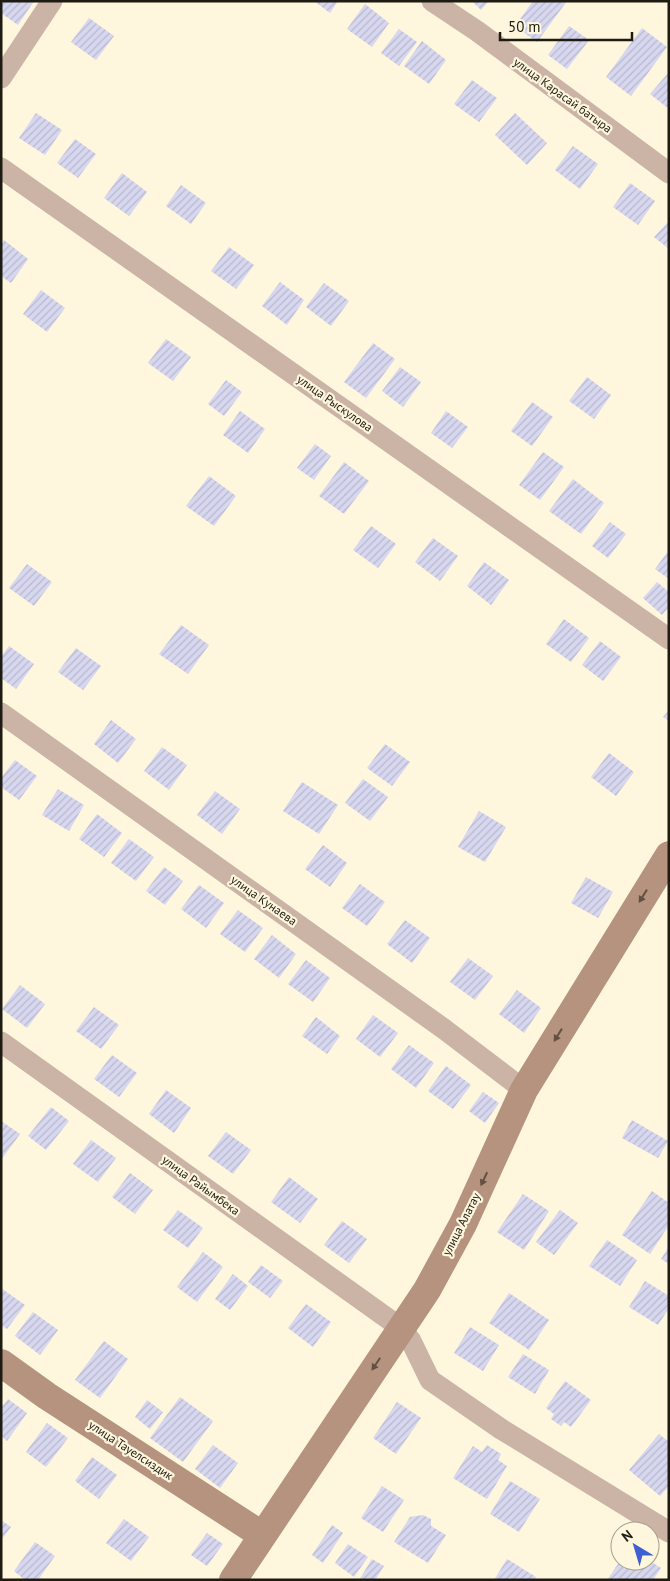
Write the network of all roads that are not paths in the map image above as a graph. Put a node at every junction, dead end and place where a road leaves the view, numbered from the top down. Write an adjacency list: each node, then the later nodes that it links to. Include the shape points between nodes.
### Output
1 (52, 1): 3 (street)
2 (432, 1): 5 (street, улица Карасай батыра)
3 (1, 78)
4 (1, 168): 6 (street, улица Рыскулова)
5 (669, 173)
6 (669, 639)
7 (1, 713): 10 (street, улица Кунаева, via 444,1029)
8 (669, 855): 10 (street, улица Алатау, one-way to 10)
9 (1, 1042): 11 (street, улица Райымбека)
10 (524, 1090): 11 (street, улица Алатау, one-way to 11, via 463,1224 427,1290)
11 (400, 1328): 13 (street, улица Райымбека, via 411,1341 430,1380 501,1429); 14 (street, улица Алатау, one-way to 14)
12 (1, 1363): 14 (street, улица Тауелсиздик)
13 (669, 1532)
14 (262, 1535): 15 (street, улица Алатау)
15 (233, 1580)

